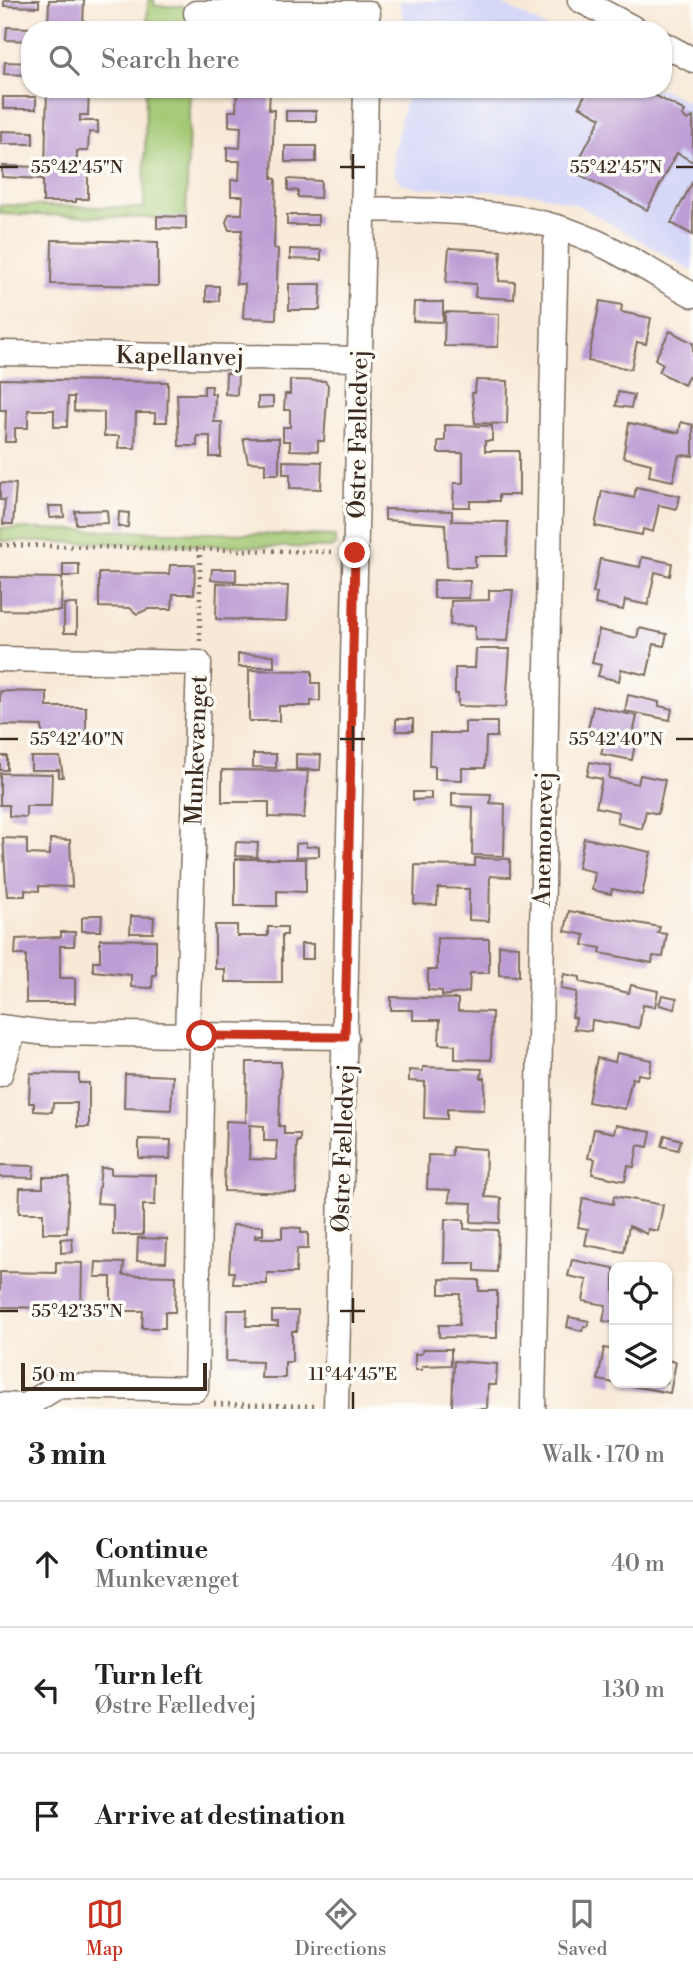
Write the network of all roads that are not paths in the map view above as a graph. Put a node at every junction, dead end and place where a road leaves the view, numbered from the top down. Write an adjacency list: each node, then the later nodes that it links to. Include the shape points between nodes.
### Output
1 (580, 0): 4 (street)
2 (197, 13): 3 (street)
3 (368, 14)
4 (619, 21)
5 (672, 49): 6 (street)
6 (693, 60)
7 (366, 98): 8 (street, Østre Fælledvej)
8 (364, 209): 9 (street, via 494,214); 12 (street, Østre Fælledvej)
9 (560, 228): 10 (street); 20 (street, Anemonevej, via 552,403)
10 (692, 293)
11 (0, 353): 12 (street, Kapellanvej)
12 (360, 359): 16 (street, Østre Fælledvej)
13 (0, 659): 15 (street, Munkevænget, via 200,663)
14 (7, 1029): 15 (street); 17 (street)
15 (195, 1036): 16 (street); 18 (street, Munkevænget, via 197,1390 58,1386 26,1406)
16 (345, 1037): 19 (street, Østre Fælledvej)
17 (0, 1074)
18 (0, 1405)
19 (336, 1407)
20 (533, 1409)

